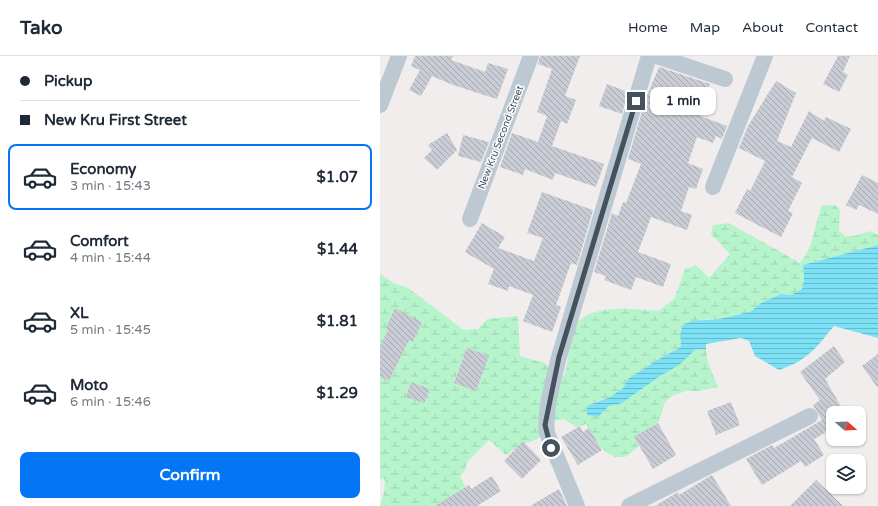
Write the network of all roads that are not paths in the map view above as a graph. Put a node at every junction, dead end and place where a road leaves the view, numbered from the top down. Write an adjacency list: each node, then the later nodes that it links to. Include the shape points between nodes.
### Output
1 (399, 56): 7 (street)
2 (531, 56): 9 (street, New Kru Second Street)
3 (649, 56): 11 (street, via 561,349 545,425)
4 (656, 56): 6 (street)
5 (765, 56): 8 (street)
6 (725, 79)
7 (380, 105)
8 (712, 187)
9 (470, 219)
10 (810, 416): 12 (street)
11 (577, 506)
12 (629, 506)

